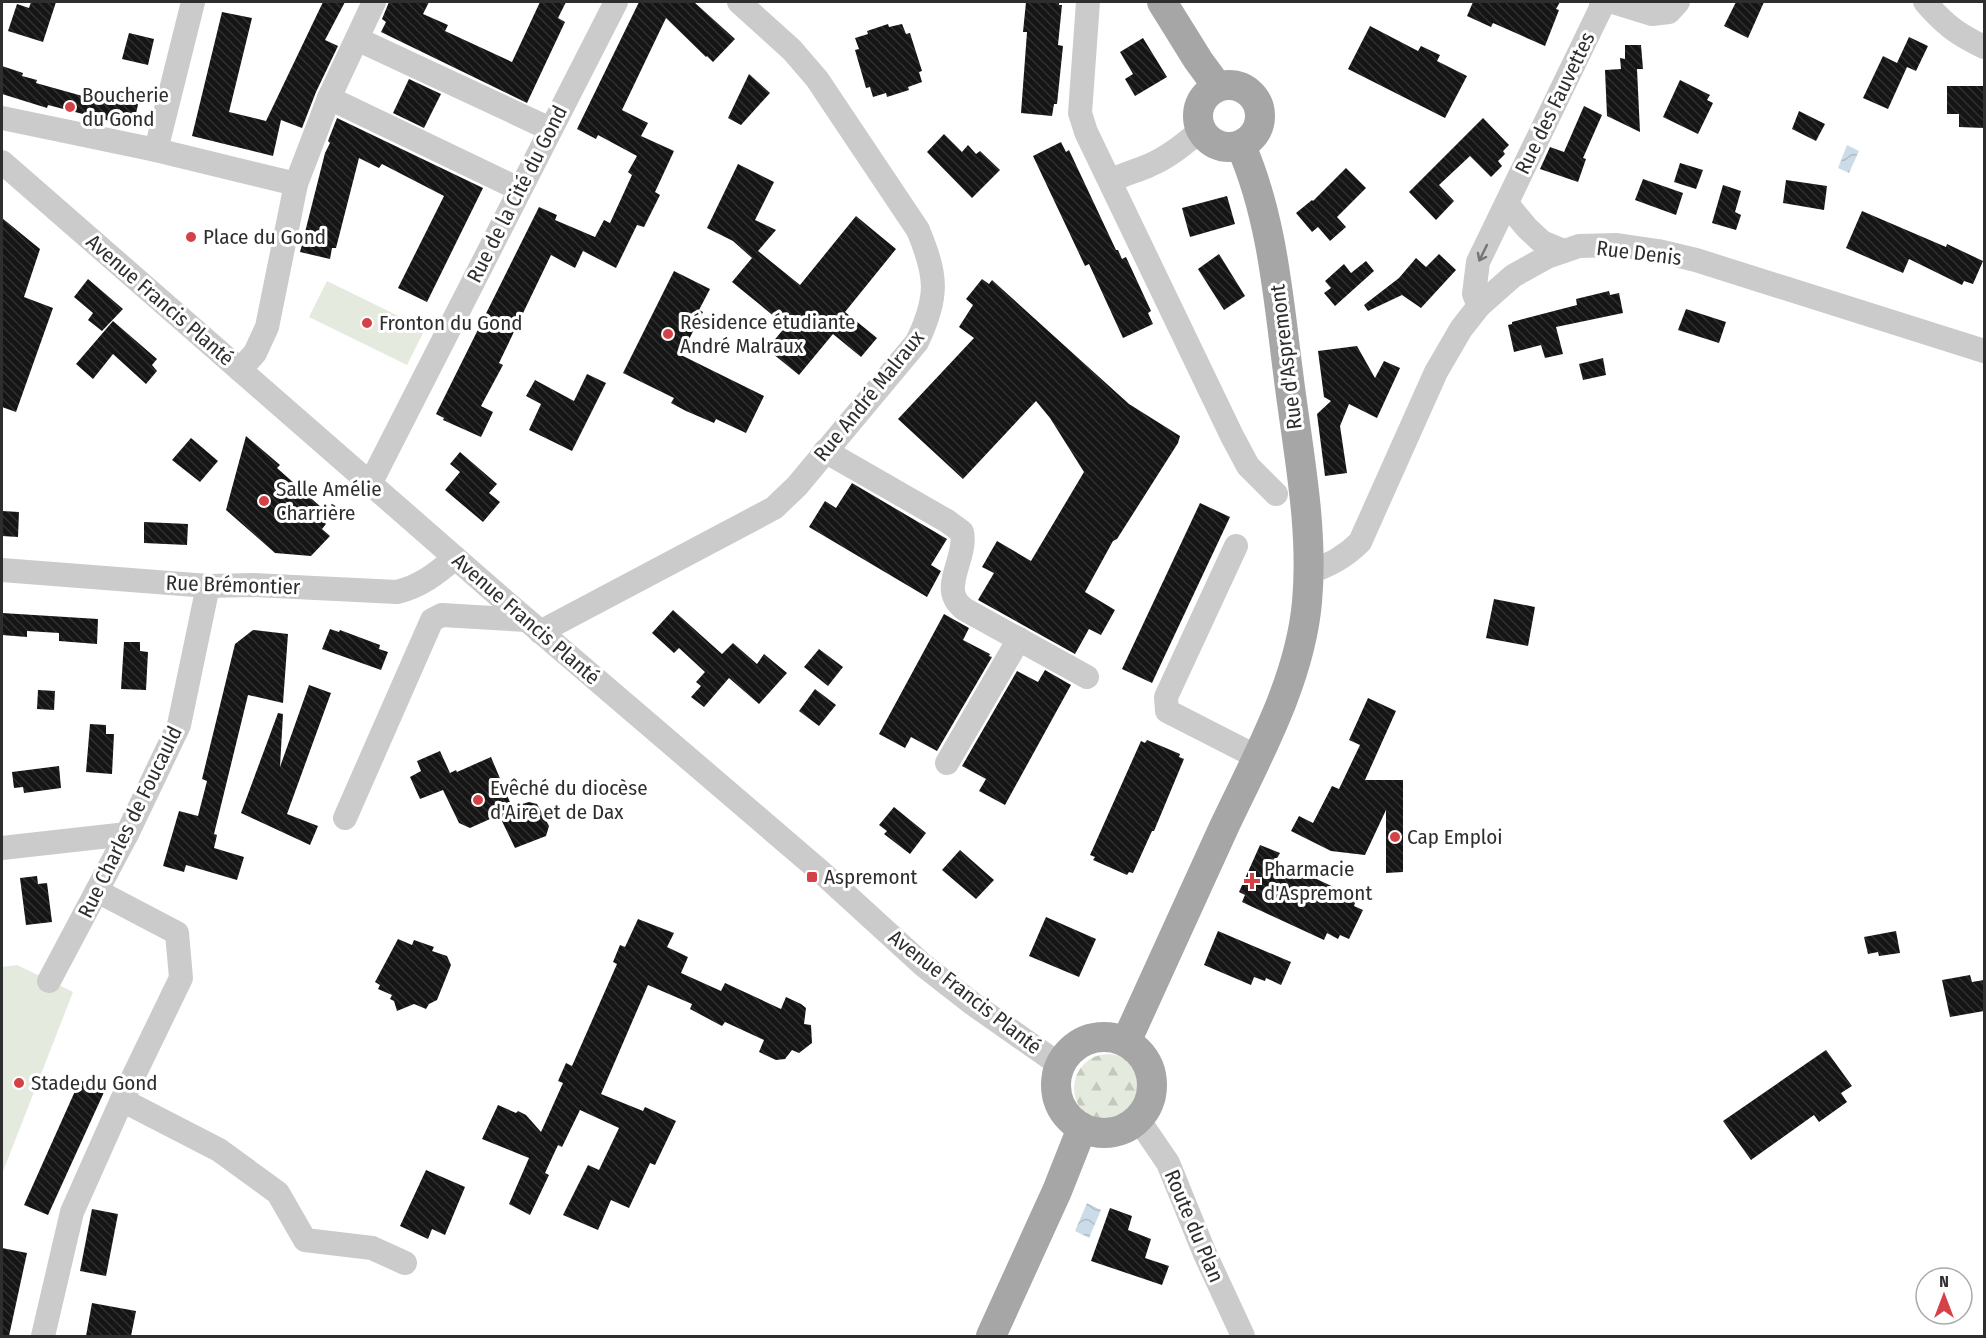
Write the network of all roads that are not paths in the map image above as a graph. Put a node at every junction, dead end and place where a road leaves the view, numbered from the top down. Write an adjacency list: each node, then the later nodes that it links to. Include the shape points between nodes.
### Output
1 (192, 2): 19 (street)
2 (374, 2): 11 (street)
3 (616, 2): 16 (street, Rue de la Cité du Gond)
4 (739, 2): 29 (street, Rue André Malraux, via 818,79 918,230 933,277 929,317 917,342)
5 (1088, 2): 21 (street, via 1080,112)
6 (1162, 2): 13 (main road)
7 (1602, 2): 24 (street, Rue des Fauvettes)
8 (1613, 2): 9 (street, via 1652,14 1669,12)
9 (1678, 2)
10 (1925, 2): 12 (street, via 1943,23)
11 (357, 39): 14 (street); 16 (street)
12 (1984, 47)
13 (1217, 86): 17 (main road, via 1203,97 1197,114); 18 (main road, via 1235,85 1251,93 1259,106 1260,122 1254,136)
14 (329, 98): 22 (street); 23 (street)
15 (2, 118): 19 (street)
16 (550, 129): 23 (street, Rue de la Cité du Gond)
17 (1200, 131): 18 (main road, via 1211,143 1226,148); 21 (street, via 1175,152)
18 (1241, 146): 35 (main road, Rue d'Aspremont, via 1252,170 1274,261 1307,526)
19 (156, 150): 22 (street)
20 (2, 162): 28 (street, Avenue Francis Planté)
21 (1111, 181): 31 (street, via 1232,436 1248,466)
22 (296, 184): 28 (street, via 267,327 255,353)
23 (519, 189): 30 (street, Rue de la Cité du Gond)
24 (1507, 204): 25 (street, via 1542,242); 26 (street, Rue des Fauvettes, one-way to 26, via 1478,262 1474,294)
25 (1564, 251): 26 (street, Rue Denis, via 1513,276); 27 (street, Rue Denis, via 1579,246 1617,245 1658,250)
26 (1479, 306): 35 (street, Rue Denis, via 1436,372 1360,542 1326,567)
27 (1984, 351)
28 (240, 370): 30 (street, Avenue Francis Planté)
29 (825, 452): 39 (street, Rue André Malraux, via 774,508); 40 (street, via 963,532 965,543 953,579 954,597 964,609)
30 (370, 484): 33 (street, Avenue Francis Planté)
31 (1276, 494)
32 (1236, 546): 42 (street, via 1166,697 1167,711)
33 (455, 558): 36 (street, Rue Brémontier); 39 (street, Avenue Francis Planté)
34 (2, 570): 37 (street, Rue Brémontier)
35 (1309, 572): 42 (main road, Rue d'Aspremont, via 1307,605 1290,680)
36 (431, 578): 37 (street, Rue Brémontier, via 397,592); 38 (street, via 432,595)
37 (208, 586): 45 (street, Rue Charles de Foucauld, via 179,725)
38 (442, 615): 39 (street); 44 (street, via 432,620)
39 (533, 626): 50 (street, Avenue Francis Planté, via 820,871 923,965)
40 (1019, 639): 41 (street); 43 (street)
41 (1087, 677)
42 (1257, 757): 49 (main road, Rue d'Aspremont)
43 (947, 763)
44 (345, 818)
45 (127, 834): 46 (street); 47 (street, Rue Charles de Foucauld)
46 (2, 849)
47 (97, 891): 48 (street, Rue Charles de Foucauld); 51 (street, via 177,933 181,978)
48 (49, 981)
49 (1126, 1042): 50 (main road, via 1095,1038 1069,1052); 52 (main road, via 1145,1060 1150,1071 1150,1097)
50 (1060, 1065): 53 (main road, via 1056,1087 1061,1108)
51 (122, 1100): 54 (street, via 219,1150 278,1193 305,1240 372,1248); 55 (street, via 72,1212)
52 (1138, 1119): 53 (main road, via 1112,1132); 57 (street, Route du Plan, via 1167,1163)
53 (1082, 1128): 56 (main road)
54 (405, 1263)
55 (43, 1336)
56 (991, 1336)
57 (1243, 1336)

